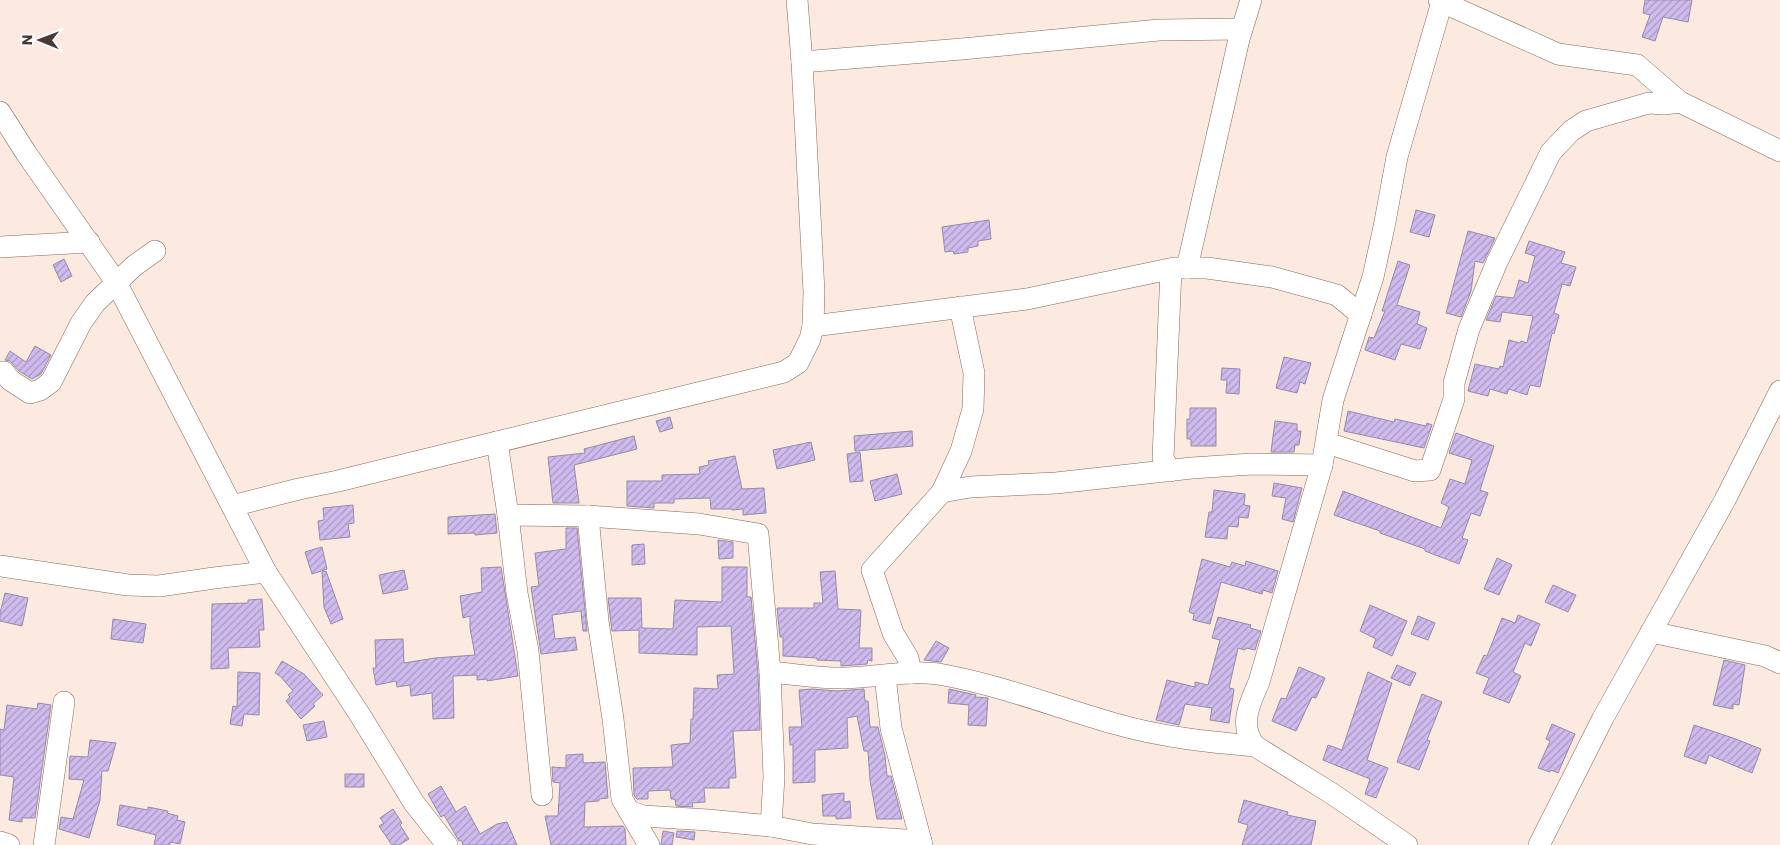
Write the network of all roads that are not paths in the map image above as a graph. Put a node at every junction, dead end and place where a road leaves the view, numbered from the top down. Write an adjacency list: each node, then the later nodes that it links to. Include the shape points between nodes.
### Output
1 (797, 0): 5 (street)
2 (1251, 0): 4 (street)
3 (1440, 1): 6 (street, via 1558,54 1637,65); 15 (street, via 1397,157 1373,277)
4 (1242, 30): 5 (street, via 1160,30); 12 (street)
5 (802, 62): 16 (street)
6 (1680, 102): 8 (street); 20 (street, via 1649,103 1586,121 1571,130 1551,152 1469,328 1454,383 1454,399 1430,470 1415,471)
7 (0, 112): 9 (street)
8 (1780, 151)
9 (89, 242): 10 (street); 13 (street)
10 (0, 247)
11 (155, 252): 13 (street)
12 (1179, 269): 14 (street, via 1027,299); 15 (street, via 1207,268 1272,278 1337,295); 22 (street, via 1164,458)
13 (116, 282): 17 (street, via 81,323 51,382 30,392); 24 (street)
14 (960, 307): 16 (street); 23 (street, via 974,372 973,409 961,451)
15 (1361, 316): 20 (street, via 1334,400)
16 (813, 326): 19 (street, via 798,363 784,372)
17 (0, 372)
18 (1780, 391): 29 (street, via 1725,500)
19 (497, 442): 24 (street); 25 (street)
20 (1327, 443): 21 (street)
21 (1322, 465): 22 (street, via 1252,464); 35 (street, via 1259,682)
22 (1170, 471): 23 (street)
23 (942, 492): 32 (street, via 872,570 893,633 908,658)
24 (232, 506): 28 (street)
25 (508, 515): 26 (street); 38 (street, via 516,593 528,651)
26 (588, 516): 31 (street, via 699,524 758,534); 39 (street, via 598,621 622,800)
27 (0, 566): 28 (street, via 128,585 160,586)
28 (266, 572): 46 (street, via 414,803)
29 (1651, 632): 30 (street); 49 (street)
30 (1780, 662)
31 (770, 672): 33 (street, via 844,678); 40 (street, via 774,778)
32 (911, 673): 33 (street); 36 (street, via 989,684 1117,725 1181,739)
33 (885, 676): 43 (street, via 891,728)
34 (64, 702): 45 (street)
35 (1246, 714): 36 (street); 37 (street, via 1247,732)
36 (1218, 743): 37 (street)
37 (1255, 746): 48 (street)
38 (542, 795)
39 (629, 811): 40 (street, via 643,816); 47 (street)
40 (771, 826): 41 (street)
41 (813, 840): 43 (street)
42 (0, 842): 44 (street)
43 (921, 843)
44 (9, 845)
45 (44, 845)
46 (446, 845)
47 (648, 845)
48 (1408, 845)
49 (1538, 845)

